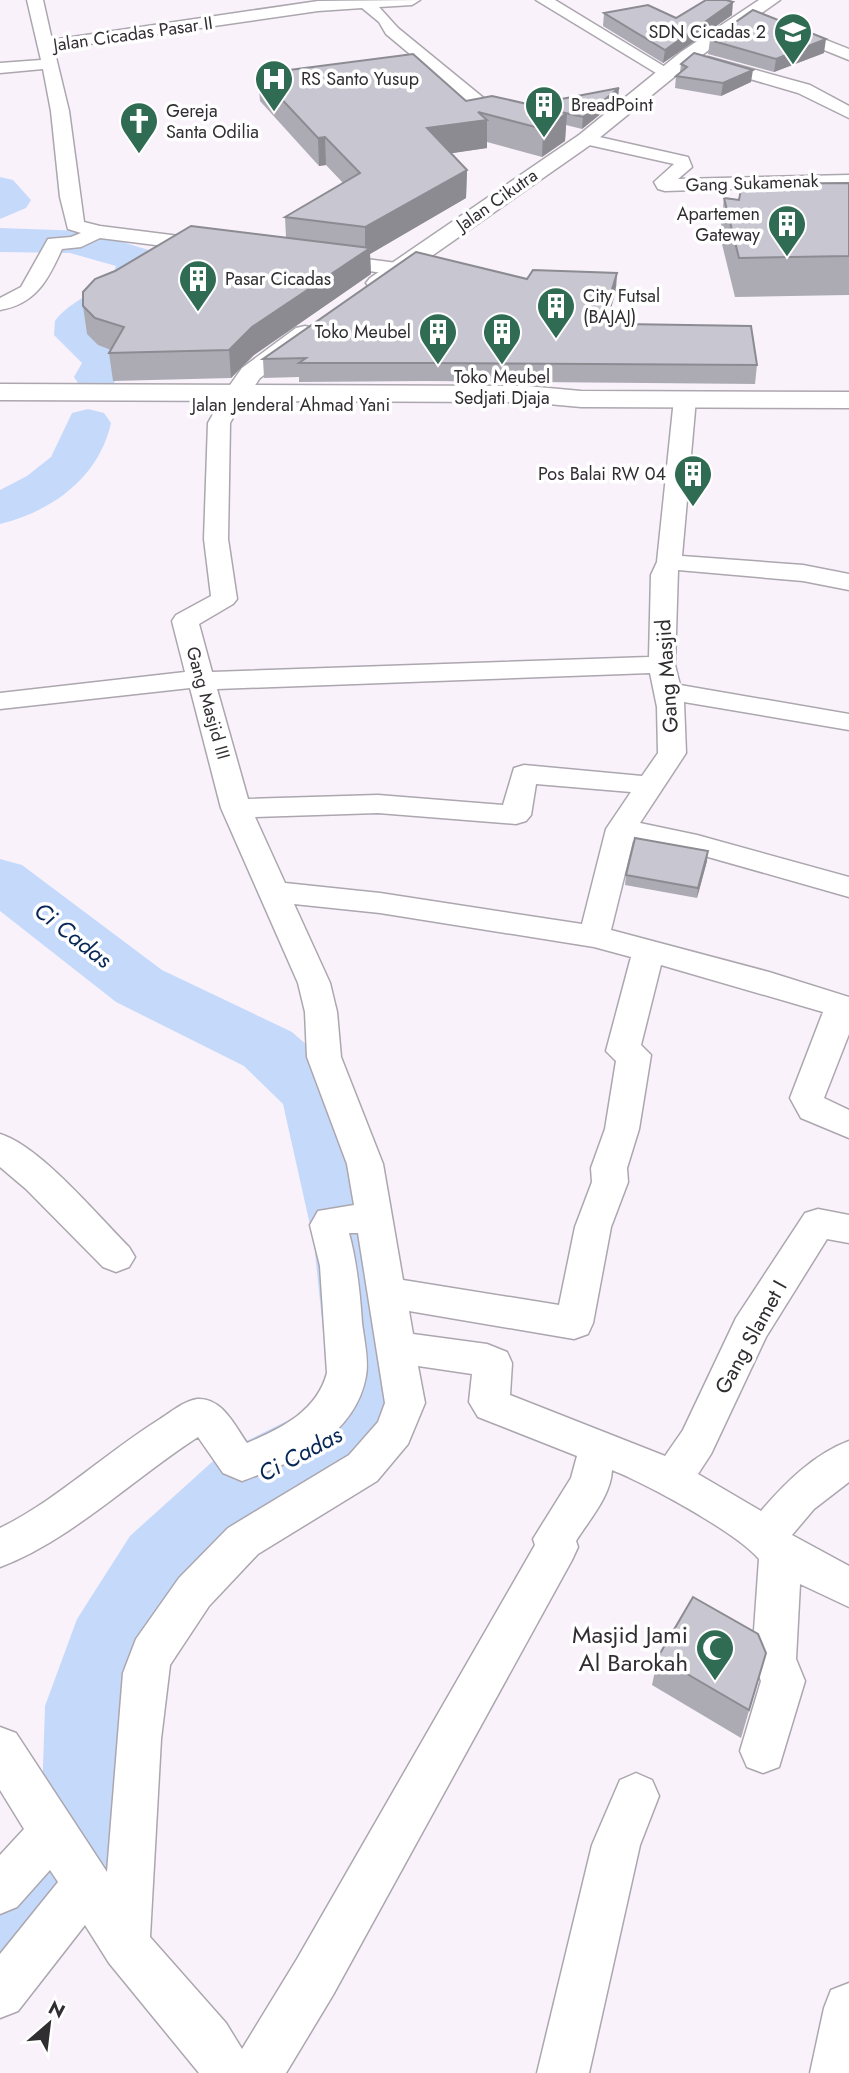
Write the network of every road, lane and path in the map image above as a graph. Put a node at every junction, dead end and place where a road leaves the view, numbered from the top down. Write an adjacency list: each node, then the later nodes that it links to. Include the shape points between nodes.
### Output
1 (35, 0): 10 (street)
2 (219, 0): 9 (street)
3 (412, 0): 6 (street, Jalan Cicadas Pasar II)
4 (544, 0): 15 (street)
5 (771, 0): 8 (main road, Jalan Cikutra)
6 (390, 1): 7 (street, Jalan Cicadas Pasar II)
7 (367, 4): 9 (street, Jalan Cicadas Pasar II, via 318,6); 17 (street, via 392,31 496,117)
8 (748, 14): 11 (street); 12 (main road, Jalan Cikutra)
9 (238, 19): 10 (street, Jalan Cicadas Pasar II)
10 (45, 46): 13 (street, Jalan Cicadas Pasar II)
11 (846, 51)
12 (688, 56): 15 (main road, Jalan Cikutra); 16 (street, via 804,89)
13 (50, 64): 14 (street); 21 (street, Jalan Cicadas Pasar II, via 66,150 71,210 75,225)
14 (0, 68)
15 (667, 74): 19 (main road, Jalan Cikutra)
16 (849, 113)
17 (531, 125)
18 (565, 132): 19 (street)
19 (587, 138): 20 (street, Gang Sukamenak, via 682,161 683,167 663,182 665,185); 24 (main road, Jalan Cikutra)
20 (849, 180)
21 (86, 238): 22 (street, Jalan Cicadas Pasar II); 26 (street, via 55,243 27,294 19,301)
22 (234, 249)
23 (302, 257): 24 (street)
24 (397, 269): 25 (main road, Jalan Cikutra)
25 (353, 300)
26 (0, 304)
27 (320, 323): 29 (main road, via 264,362)
28 (0, 392): 29 (main road, Jalan Jenderal Ahmad Yani)
29 (233, 398): 30 (main road, Jalan Jenderal Ahmad Yani, via 528,405 581,399); 32 (main road, Jalan Jenderal Ahmad Yani); 36 (street, Gang Masjid III, via 219,423 216,539 224,599 185,621)
30 (685, 399): 31 (main road, Jalan Jenderal Ahmad Yani); 33 (street, Gang Masjid)
31 (849, 400)
32 (0, 405)
33 (669, 562): 34 (street, via 803,573); 35 (street, Gang Masjid, via 664,575)
34 (849, 582)
35 (665, 678): 36 (street); 38 (street); 39 (street, Gang Masjid, via 671,753)
36 (199, 680): 37 (street); 40 (street, Gang Masjid III)
37 (0, 701)
38 (847, 722)
39 (649, 785): 40 (street, via 524,774 516,815 378,804); 41 (street, Gang Masjid)
40 (236, 808): 43 (street, Gang Masjid III)
41 (621, 829): 42 (street, via 697,844); 44 (street, Gang Masjid)
42 (849, 887)
43 (272, 892): 44 (street, via 380,902); 48 (street, Gang Masjid III, via 314,983 324,1057 365,1164)
44 (594, 936): 45 (street)
45 (649, 950): 46 (street, via 836,1005 840,1015 807,1098 813,1109); 51 (street, via 623,1051 634,1055 627,1107 609,1168 610,1182 593,1227 574,1323)
46 (849, 1125)
47 (0, 1147): 50 (street, via 39,1179)
48 (358, 1218): 51 (street, Gang Masjid III); 57 (street, via 328,1225 339,1266 348,1373 345,1391 328,1415 298,1438 242,1463 207,1418 198,1416 135,1456 34,1532)
49 (849, 1228): 55 (street, Gang Slamet I, via 818,1223 750,1329 697,1442)
50 (116, 1257)
51 (387, 1292): 52 (street, Gang Masjid III)
52 (395, 1347): 53 (street, via 493,1363 492,1405); 64 (street, Gang Masjid III, via 405,1403 394,1432 363,1468 243,1541 194,1592 152,1654 145,1673 138,1739)
53 (603, 1447): 55 (street); 68 (street, via 588,1486 554,1539 557,1548)
54 (849, 1458): 56 (street, via 799,1496)
55 (672, 1480): 56 (street)
56 (773, 1545): 58 (street); 60 (street, via 774,1659 783,1681)
57 (0, 1548)
58 (849, 1587)
59 (0, 1749): 62 (street)
60 (763, 1751)
61 (636, 1796): 69 (street, via 616,1845)
62 (68, 1856): 63 (street); 65 (street); 67 (street, via 126,1946 208,2041)
63 (0, 1890)
64 (127, 1934)
65 (0, 1993)
66 (849, 2008): 70 (street)
67 (228, 2073)
68 (257, 2073)
69 (563, 2073)
70 (836, 2073)

